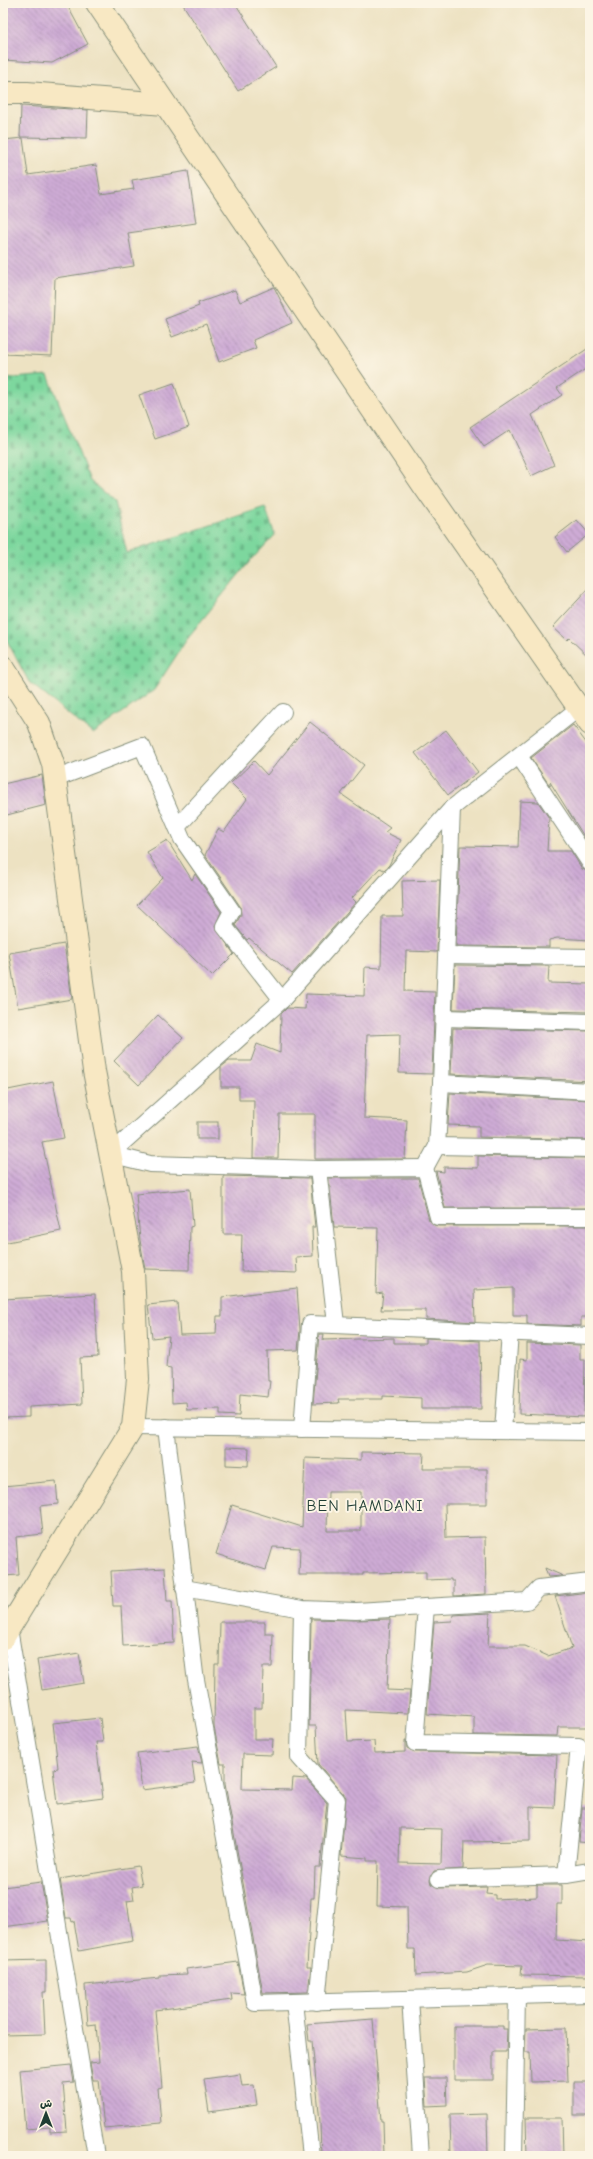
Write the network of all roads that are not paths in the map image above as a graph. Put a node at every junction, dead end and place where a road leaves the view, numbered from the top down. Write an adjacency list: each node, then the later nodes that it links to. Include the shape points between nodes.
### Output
1 (102, 6): 3 (street)
2 (3, 93): 3 (street)
3 (165, 104): 6 (street, via 424,486)
4 (3, 667): 8 (street, via 38,723 53,764)
5 (283, 712): 10 (street)
6 (584, 716): 7 (street)
7 (519, 756): 9 (street); 11 (street)
8 (55, 779): 10 (street, via 142,746); 21 (street, via 94,1071)
9 (452, 808): 12 (street); 14 (street)
10 (177, 827): 14 (street, via 182,839 232,911 224,926)
11 (590, 863)
12 (447, 955): 13 (street); 15 (street)
13 (590, 957)
14 (282, 1000): 21 (street)
15 (444, 1018): 16 (street); 17 (street)
16 (590, 1022)
17 (441, 1084): 18 (street); 19 (street)
18 (590, 1091)
19 (437, 1146): 20 (street); 22 (street)
20 (590, 1149)
21 (110, 1154): 23 (street, via 150,1164); 28 (street, via 133,1270 138,1379)
22 (425, 1168): 23 (street); 24 (street, via 438,1217)
23 (318, 1169): 25 (street)
24 (590, 1217)
25 (336, 1324): 26 (street); 30 (street, via 310,1324)
26 (510, 1332): 27 (street); 31 (street)
27 (590, 1336)
28 (133, 1427): 29 (street); 37 (street)
29 (166, 1427): 30 (street); 34 (street)
30 (302, 1429): 31 (street)
31 (503, 1431): 32 (street)
32 (590, 1432)
33 (590, 1582): 35 (street, via 539,1588 527,1601)
34 (184, 1588): 36 (street); 44 (street, via 195,1674 255,2003)
35 (426, 1607): 36 (street, via 356,1611); 39 (street, via 415,1743 578,1746)
36 (302, 1609): 45 (street, via 299,1757 337,1800)
37 (6, 1633): 46 (street)
38 (590, 1871): 39 (street)
39 (566, 1875): 40 (street)
40 (439, 1879)
41 (590, 1994): 42 (street)
42 (516, 1996): 43 (street); 49 (street)
43 (410, 1999): 45 (street); 48 (street)
44 (294, 2002): 45 (street); 47 (street)
45 (317, 2002)
46 (96, 2156)
47 (311, 2156)
48 (421, 2156)
49 (514, 2156)

